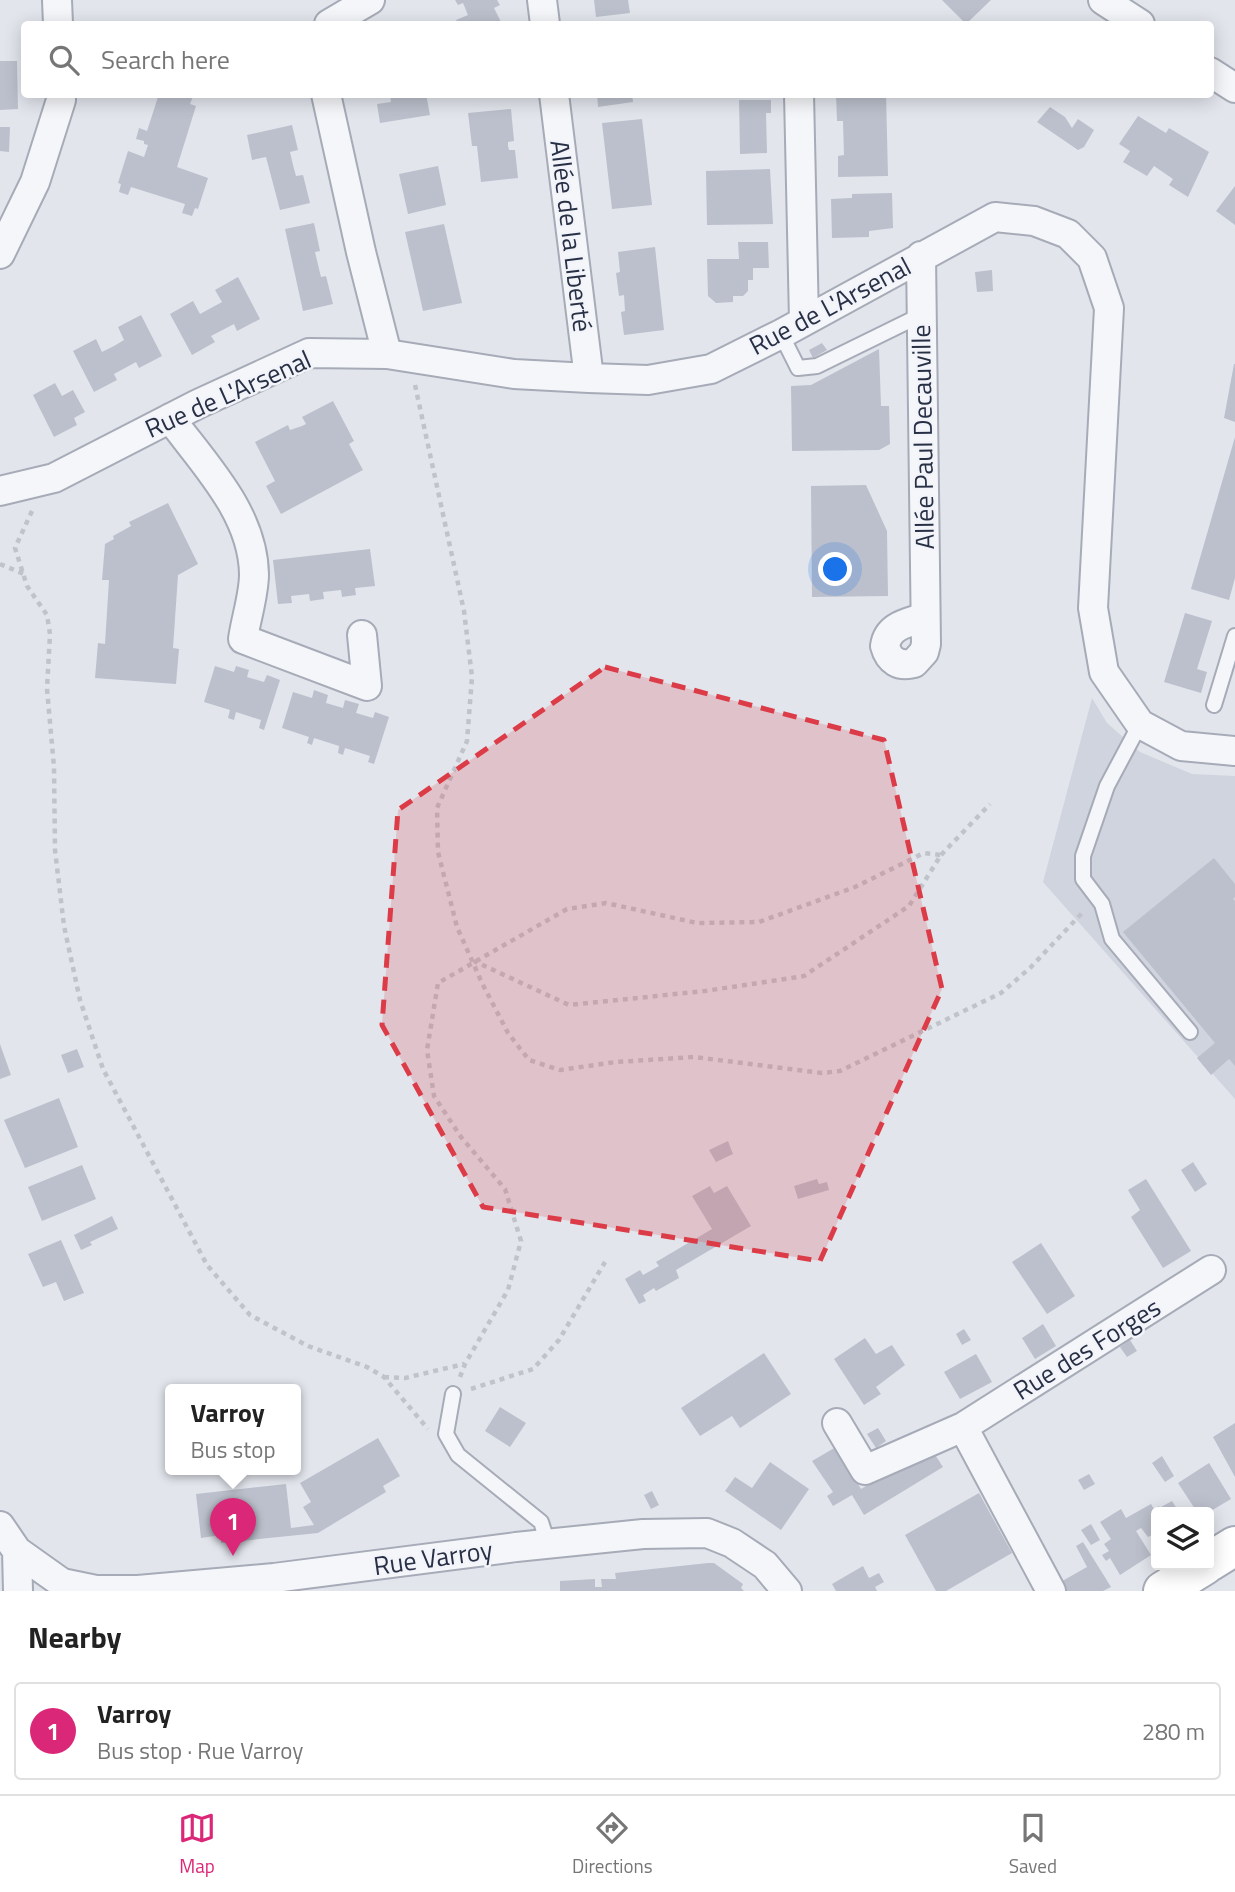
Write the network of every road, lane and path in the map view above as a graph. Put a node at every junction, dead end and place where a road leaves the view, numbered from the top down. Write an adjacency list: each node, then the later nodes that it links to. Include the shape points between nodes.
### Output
1 (57, 0): 5 (street)
2 (370, 0): 6 (street)
3 (542, 0): 7 (street)
4 (1103, 0): 8 (street)
5 (58, 21)
6 (334, 21)
7 (545, 21)
8 (1135, 21)
9 (1214, 75): 10 (street)
10 (1235, 88)
11 (61, 98): 15 (street, via 35,182)
12 (327, 98): 19 (street, via 361,252)
13 (554, 98): 20 (street, Allée de la Liberté)
14 (799, 98): 18 (street)
15 (0, 254)
16 (921, 256): 17 (street, Allée Paul Decauville); 18 (street, Rue de L'Arsenal); 30 (street, Rue de L'Arsenal, via 995,217 1034,221 1068,234 1092,258 1109,308 1094,608 1104,672)
17 (921, 315): 18 (lane, via 817,366 798,368); 26 (street, Allée Paul Decauville)
18 (792, 328): 20 (street, Rue de L'Arsenal, via 711,369 648,380)
19 (398, 356): 20 (street, Rue de L'Arsenal, via 514,374); 21 (street, Rue de L'Arsenal, via 309,353); 35 (path, via 464,611 472,677 467,741 437,808 438,852 457,927)
20 (589, 378)
21 (170, 418): 22 (street, Rue de L'Arsenal); 27 (street, via 227,494 246,531 254,575 243,639 367,687)
22 (43, 481): 23 (street, Rue de L'Arsenal); 25 (path, via 15,548)
23 (0, 491)
24 (0, 564): 25 (path)
25 (24, 574): 40 (path, via 47,615 55,850 80,1000 103,1069 207,1265 250,1315 308,1346)
26 (925, 617)
27 (362, 635)
28 (1235, 636): 29 (lane)
29 (1214, 705)
30 (1140, 724): 31 (street, Rue de L'Arsenal, via 1181,746); 34 (lane, via 1107,786 1083,856 1083,879)
31 (1235, 751)
32 (990, 803): 33 (path)
33 (941, 855): 35 (path, via 924,853 855,887 758,922 697,923 606,903 568,909); 35 (path, via 909,906 803,976 569,1005)
34 (1097, 897): 35 (path, via 1001,993 839,1072 694,1057 559,1070 529,1060 508,1033); 36 (lane, via 1112,939)
35 (474, 961): 39 (path, via 438,983 427,1050 434,1096 505,1189 521,1241 508,1290)
36 (1190, 1032)
37 (604, 1262): 41 (path, via 559,1340 533,1369)
38 (1211, 1270): 43 (street, Rue des Forges)
39 (465, 1364): 40 (path, via 405,1378); 41 (path)
40 (384, 1377): 44 (path, via 442,1446)
41 (453, 1394): 44 (lane, via 446,1434)
42 (837, 1423): 43 (street, Rue des Forges, via 865,1471)
43 (963, 1427): 53 (street)
44 (458, 1455): 46 (lane, via 541,1522)
45 (0, 1526): 48 (street, Rue Varroy)
46 (548, 1544): 48 (street, Rue Varroy, via 287,1577 138,1590 96,1590 62,1583); 52 (street, Rue Varroy, via 707,1533 765,1565)
47 (1235, 1546): 49 (main road)
48 (17, 1551): 51 (street)
49 (1214, 1560)
50 (1197, 1570): 54 (main road)
51 (18, 1591)
52 (787, 1591)
53 (1051, 1591)
54 (1163, 1591)

